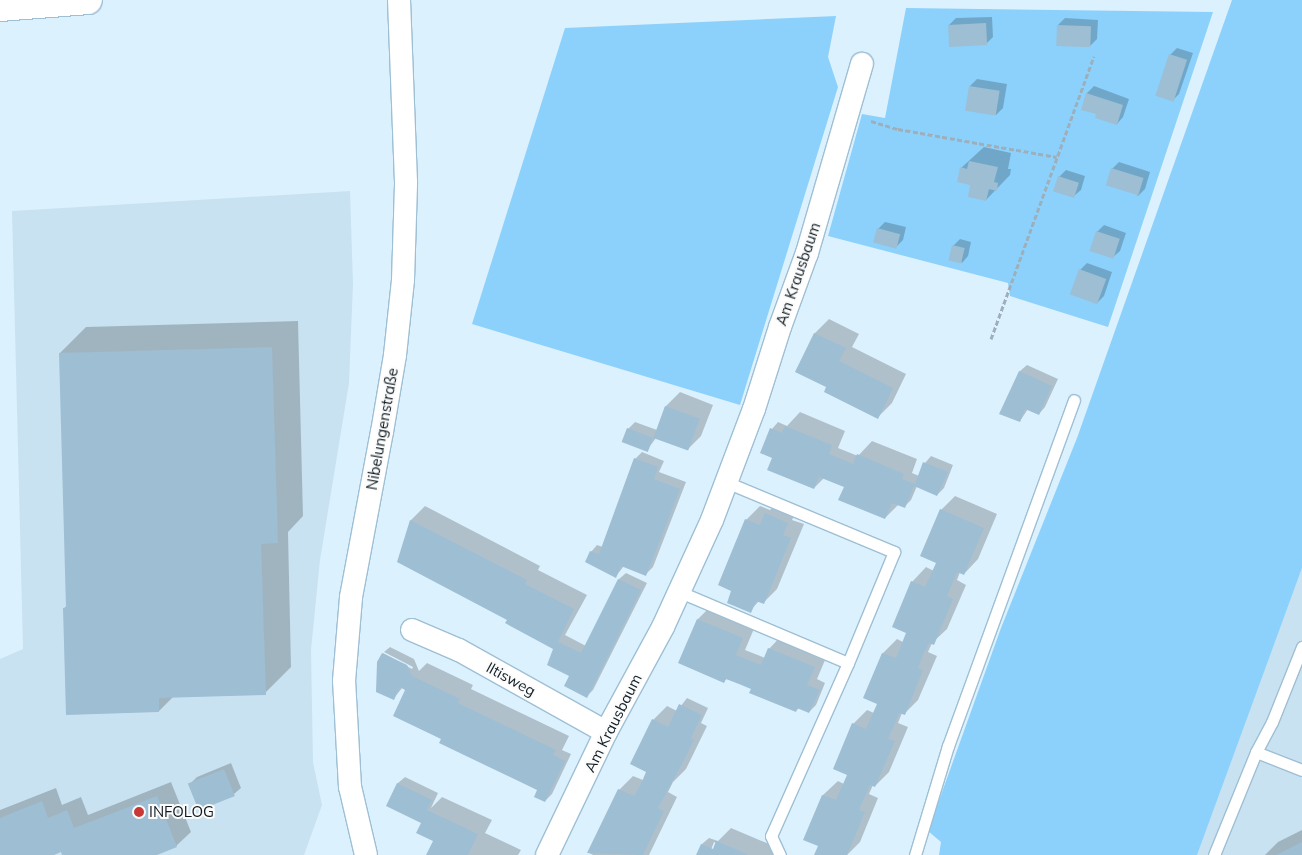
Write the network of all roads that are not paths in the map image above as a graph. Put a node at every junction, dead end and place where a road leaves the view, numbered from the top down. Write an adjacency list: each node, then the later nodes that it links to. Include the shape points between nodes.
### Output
1 (88, 0): 3 (highway)
2 (399, 0): 14 (street, Nibelungenstraße, via 406,182 403,280 395,355 351,597 344,681 350,787)
3 (0, 7)
4 (862, 64): 6 (street, Am Krausbaum, via 808,253)
5 (1074, 400): 17 (lane, via 948,746)
6 (726, 482): 7 (street, Am Krausbaum); 10 (lane, via 894,552)
7 (680, 592): 10 (lane); 11 (street, Am Krausbaum)
8 (412, 630): 11 (street, Iltisweg, via 459,650)
9 (1302, 647): 12 (lane, via 1272,722)
10 (848, 663): 16 (lane, via 771,836)
11 (606, 732): 15 (street, Am Krausbaum)
12 (1256, 752): 13 (lane); 18 (lane)
13 (1302, 770)
14 (366, 855)
15 (547, 855)
16 (780, 855)
17 (915, 855)
18 (1214, 855)

